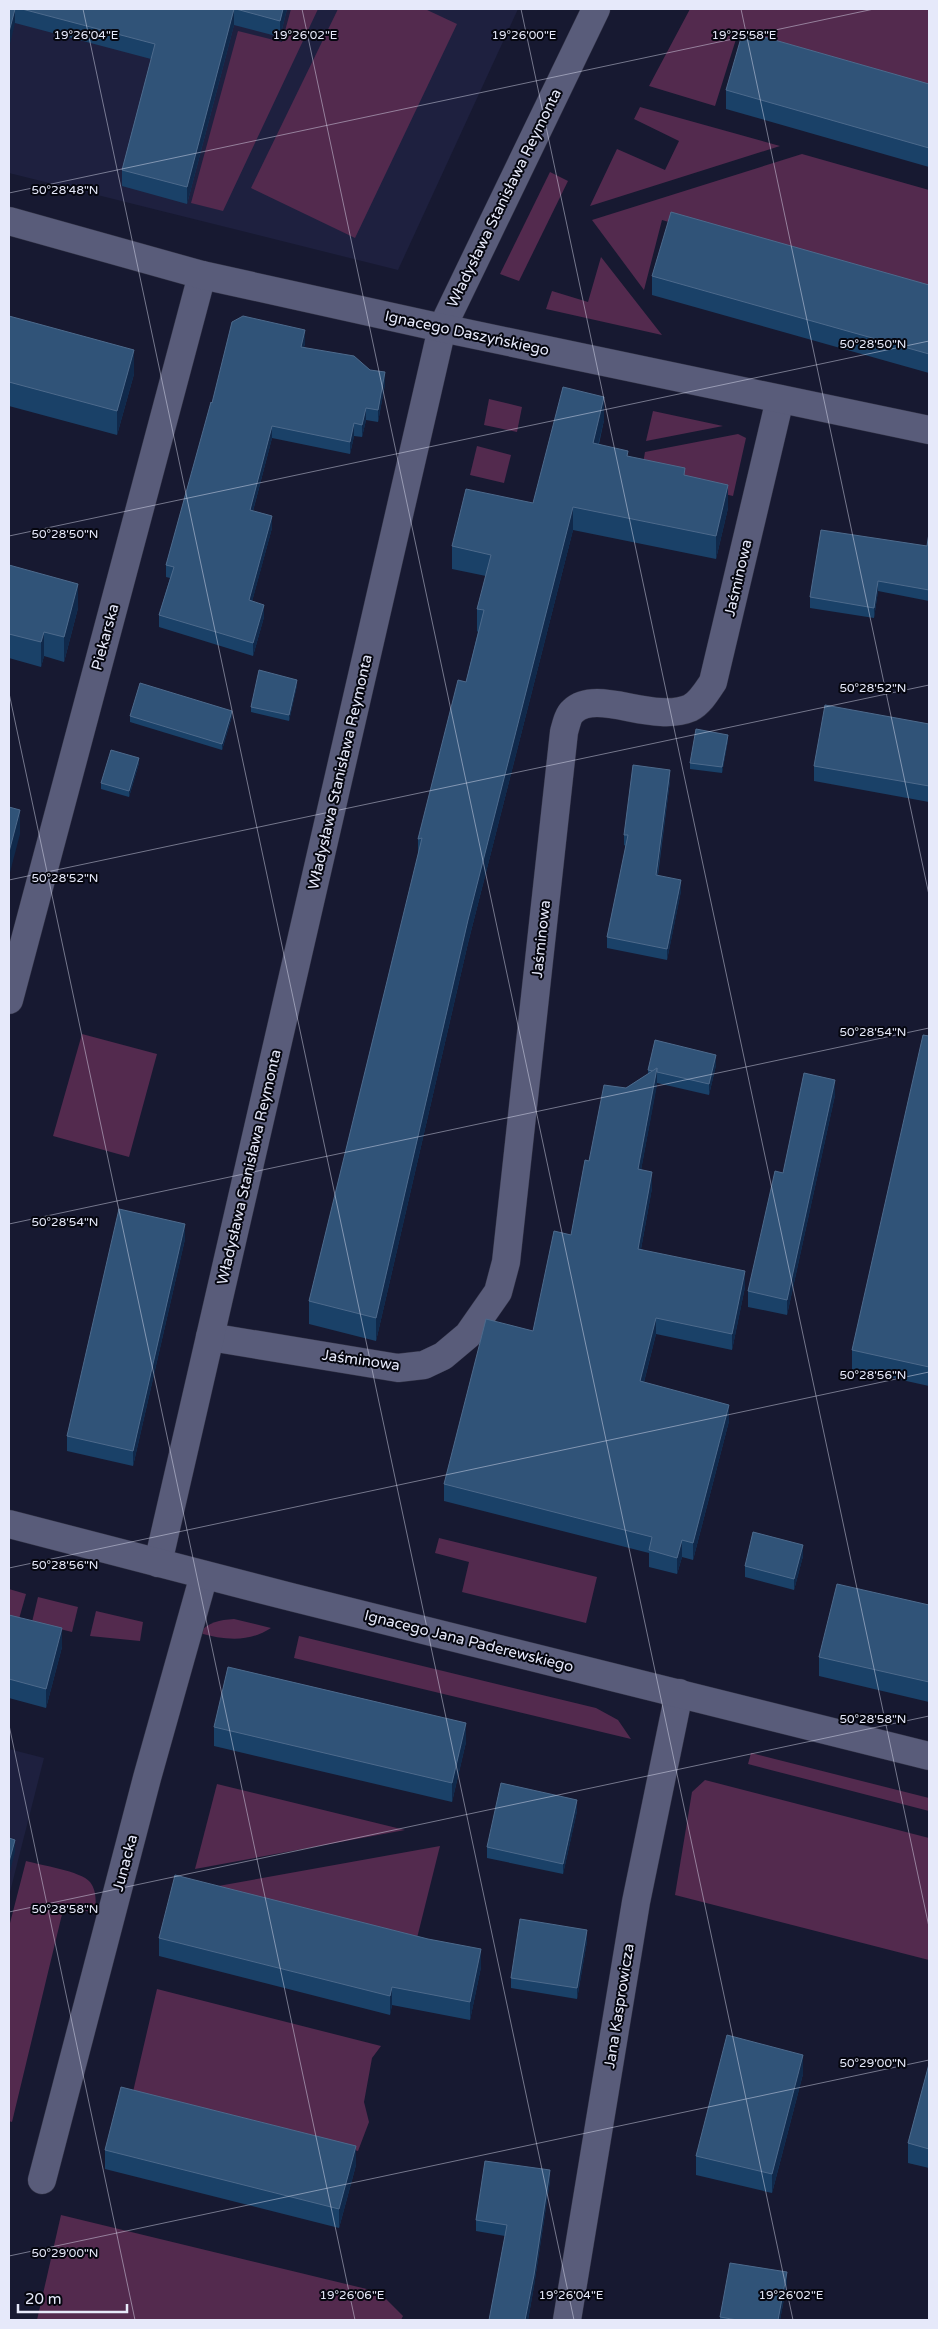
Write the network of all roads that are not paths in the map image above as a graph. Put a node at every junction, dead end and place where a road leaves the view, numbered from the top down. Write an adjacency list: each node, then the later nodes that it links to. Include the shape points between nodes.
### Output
1 (596, 9): 4 (street, Władysława Stanisława Reymonta)
2 (9, 221): 3 (street, Ignacego Daszyńskiego)
3 (202, 275): 4 (street, Ignacego Daszyńskiego); 7 (street, Piekarska)
4 (442, 328): 5 (street, Ignacego Daszyńskiego); 8 (street, Władysława Stanisława Reymonta)
5 (780, 400): 6 (street, Ignacego Daszyńskiego); 8 (street, Jaśminowa, via 713,682 691,707 674,712 655,713 594,702 582,705 571,712 564,732 506,1262 498,1292 468,1335 444,1356 424,1365 398,1368)
6 (929, 430)
7 (9, 1000)
8 (210, 1337): 10 (street, Władysława Stanisława Reymonta)
9 (9, 1524): 10 (street, Ignacego Jana Paderewskiego)
10 (158, 1563): 11 (street, Ignacego Jana Paderewskiego)
11 (204, 1574): 12 (street, Ignacego Jana Paderewskiego); 14 (street, Junacka)
12 (679, 1693): 13 (street, Ignacego Jana Paderewskiego); 15 (street, Jana Kasprowicza, via 636,1902)
13 (929, 1756)
14 (42, 2180)
15 (567, 2320)

